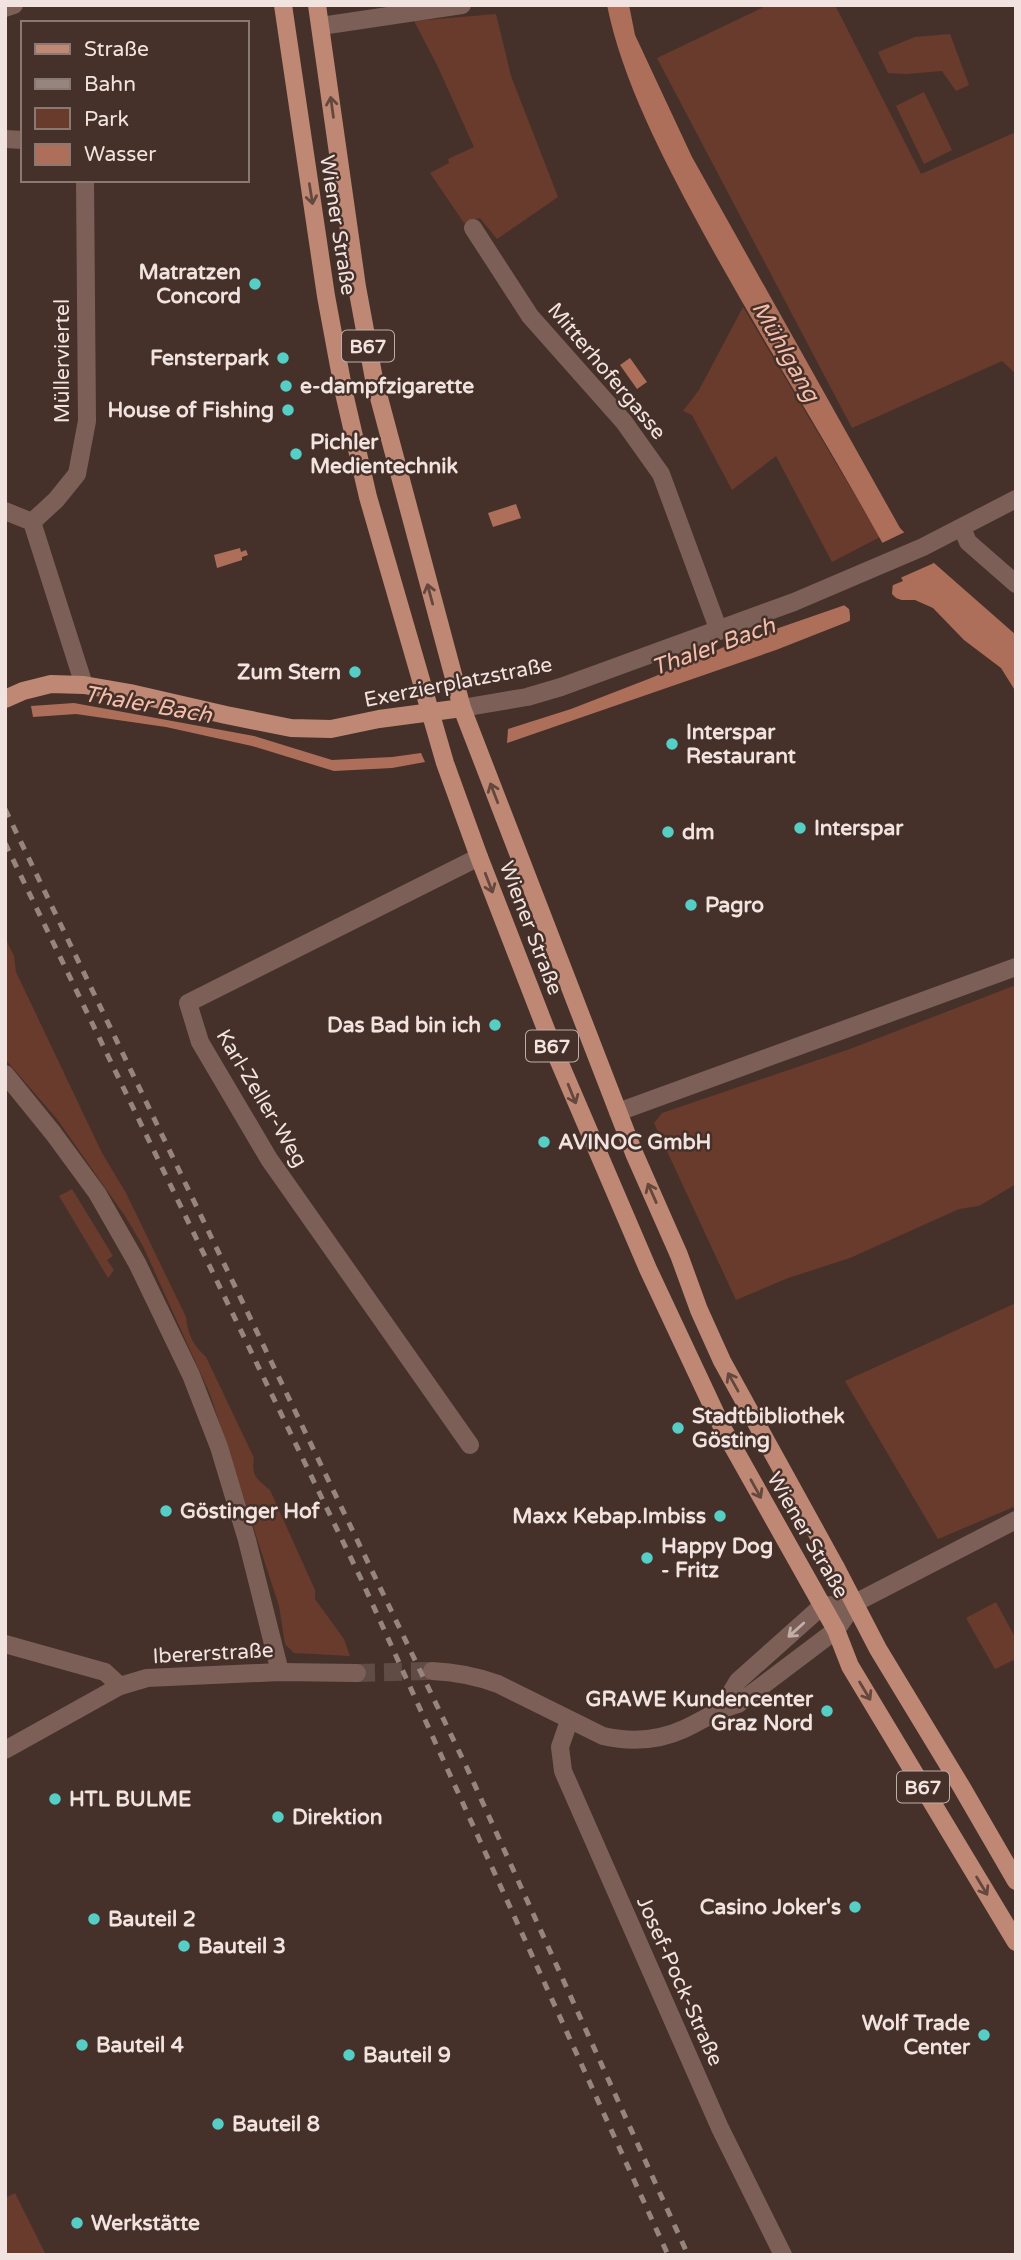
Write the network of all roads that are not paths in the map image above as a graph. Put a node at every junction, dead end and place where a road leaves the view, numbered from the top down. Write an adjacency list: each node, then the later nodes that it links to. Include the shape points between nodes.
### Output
1 (14, 5): 5 (street)
2 (283, 5): 18 (main road, Wiener Straße / B67, one-way to 18, via 344,393 368,497)
3 (317, 5): 6 (main road, Wiener Straße / B67)
4 (462, 5): 6 (street)
5 (5, 8)
6 (321, 26): 17 (main road, Wiener Straße / B67, one-way to 6, via 374,379)
7 (85, 182): 11 (street, Müllerviertel, via 87,421 77,474)
8 (473, 228): 14 (street, Mitterhofergasse, via 530,316 624,422 661,474)
9 (1016, 499): 12 (street, Exerzierplatzstraße)
10 (5, 512): 11 (street)
11 (32, 522): 15 (street)
12 (962, 528): 13 (street, via 968,542); 14 (street, Exerzierplatzstraße)
13 (1016, 584)
14 (719, 631): 17 (street, Exerzierplatzstraße, via 561,687)
15 (84, 685): 16 (main road, Exerzierplatzstraße, via 51,684); 18 (main road, Exerzierplatzstraße, via 291,728 331,729)
16 (5, 699)
17 (462, 708): 18 (main road, Exerzierplatzstraße); 22 (main road, Wiener Straße / B67, one-way to 17)
18 (430, 714): 19 (main road, Wiener Straße / B67)
19 (479, 857): 23 (street, Karl-Zeller-Weg, via 188,1003 200,1042 269,1159); 26 (main road, Wiener Straße / B67, one-way to 26, via 552,1045 648,1269 723,1429)
20 (1016, 967): 22 (street)
21 (5, 1074): 30 (street, via 97,1193 191,1375 247,1540)
22 (618, 1112): 25 (main road, Wiener Straße / B67, one-way to 22, via 722,1361)
23 (470, 1445)
24 (1016, 1520): 25 (street, Wiener Straße)
25 (855, 1603): 26 (street); 27 (street); 36 (main road, Wiener Straße / B67)
26 (822, 1606): 27 (main road, Wiener Straße / B67); 33 (street, one-way to 33, via 738,1681)
27 (836, 1630): 33 (street, via 738,1704); 37 (main road, Wiener Straße / B67, one-way to 37, via 850,1666)
28 (5, 1644): 32 (street, via 105,1672)
29 (432, 1671): 34 (street, via 491,1681)
30 (280, 1672): 31 (street, Ibererstraße); 32 (street, Ibererstraße, via 148,1678)
31 (357, 1673)
32 (120, 1686): 35 (street, Ibererstraße)
33 (721, 1709): 34 (street, via 681,1731 640,1741 603,1736)
34 (569, 1721): 38 (street, Josef-Pock-Straße, via 560,1747 563,1771 720,2128)
35 (5, 1750)
36 (1016, 1881)
37 (1016, 1942)
38 (783, 2255)

